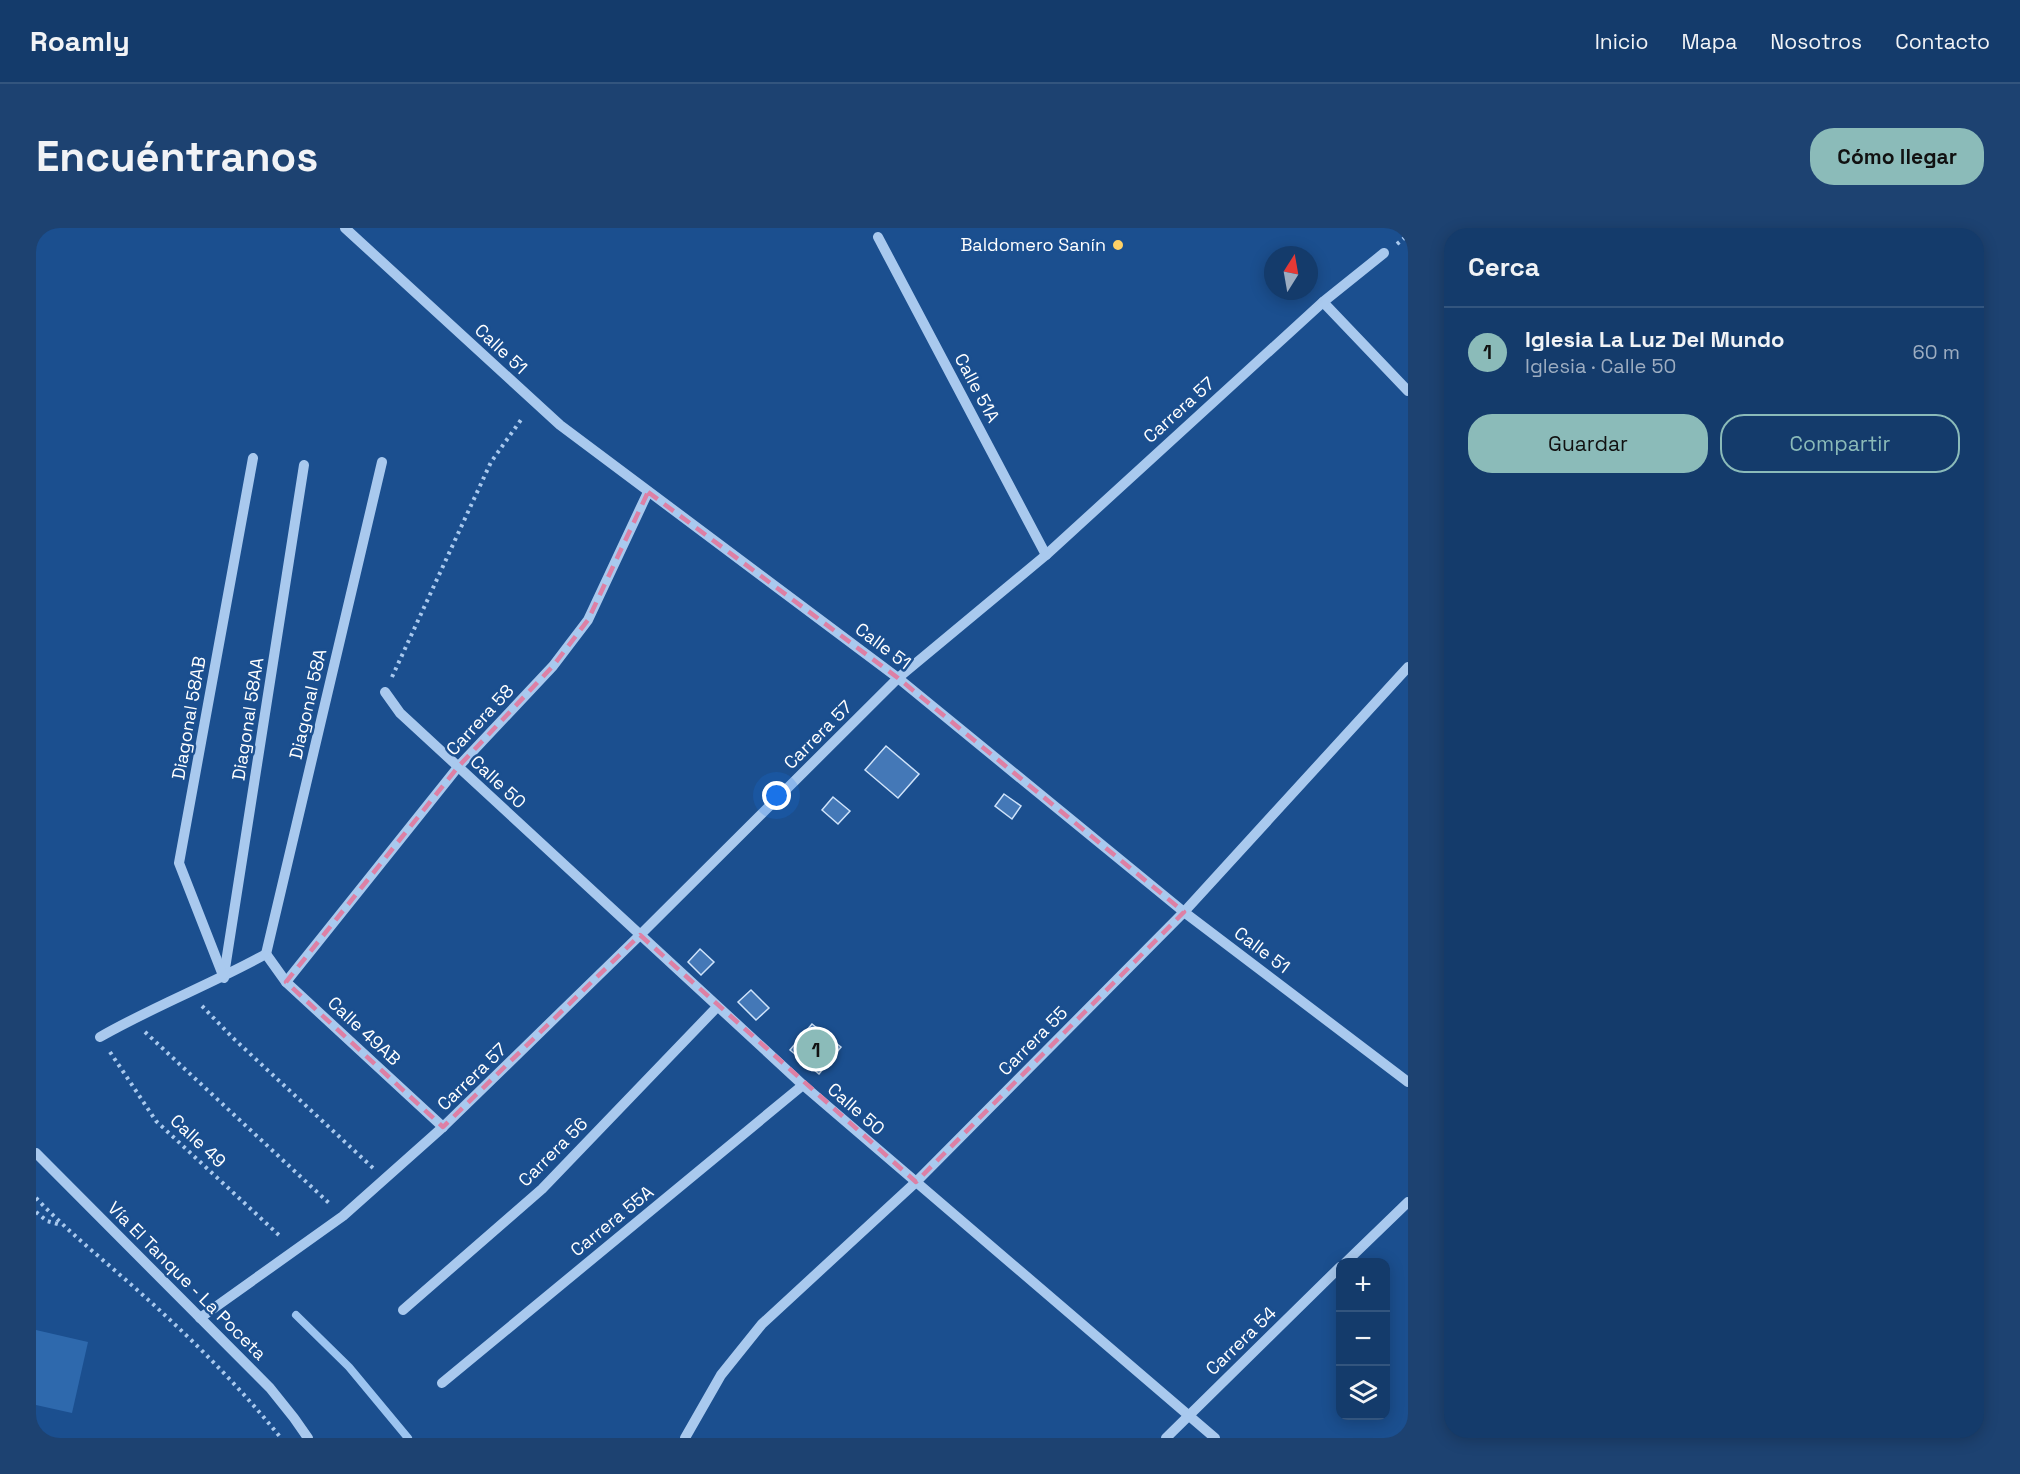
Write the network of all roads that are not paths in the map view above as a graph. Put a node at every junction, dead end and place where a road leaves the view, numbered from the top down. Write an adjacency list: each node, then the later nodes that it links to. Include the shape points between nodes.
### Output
1 (345, 228): 9 (street, Calle 51, via 560,425)
2 (878, 237): 10 (street, Calle 51A)
3 (1384, 253): 4 (street, Carrera 57)
4 (1323, 302): 5 (street); 10 (street, Carrera 57)
5 (1408, 391)
6 (253, 458): 18 (street, Diagonal 58AB, via 179,863)
7 (382, 462): 17 (street, Diagonal 58A)
8 (304, 465): 18 (street, Diagonal 58AA)
9 (648, 492): 12 (street, Calle 51); 14 (street, Carrera 58, via 588,620 553,666)
10 (1046, 555): 12 (street, Carrera 57)
11 (1408, 667): 15 (street, Carrera 55)
12 (898, 678): 15 (street, Calle 51); 16 (street, Carrera 57)
13 (385, 692): 14 (street, Calle 50, via 400,713)
14 (458, 767): 16 (street, Calle 50); 19 (street, Carrera 58)
15 (1184, 912): 22 (street, Calle 51); 26 (street, Carrera 55)
16 (640, 935): 20 (street, Calle 50); 24 (street, Carrera 57)
17 (266, 954): 18 (street); 19 (street, Calle 49AB)
18 (224, 978): 21 (street)
19 (286, 982): 24 (street, Calle 49AB)
20 (717, 1007): 23 (street, Calle 50); 30 (street, Carrera 56, via 542,1189)
21 (100, 1037)
22 (1408, 1082)
23 (803, 1085): 26 (street, Calle 50); 32 (street, Carrera 55A)
24 (443, 1127): 31 (street, Carrera 57, via 343,1216)
25 (36, 1154): 31 (street, Vía El Tanque - La Poceta)
26 (916, 1182): 33 (street, Calle 50); 35 (street, Carrera 55, via 762,1324 721,1375)
27 (1408, 1202): 28 (street)
28 (1351, 1258)
29 (1336, 1273): 33 (street, Carrera 54)
30 (403, 1310)
31 (200, 1318): 34 (street, Vía El Tanque - La Poceta, via 270,1388)
32 (442, 1383)
33 (1188, 1416): 36 (street, Carrera 54); 37 (street, Calle 50)
34 (308, 1438)
35 (685, 1438)
36 (1166, 1438)
37 (1215, 1438)

